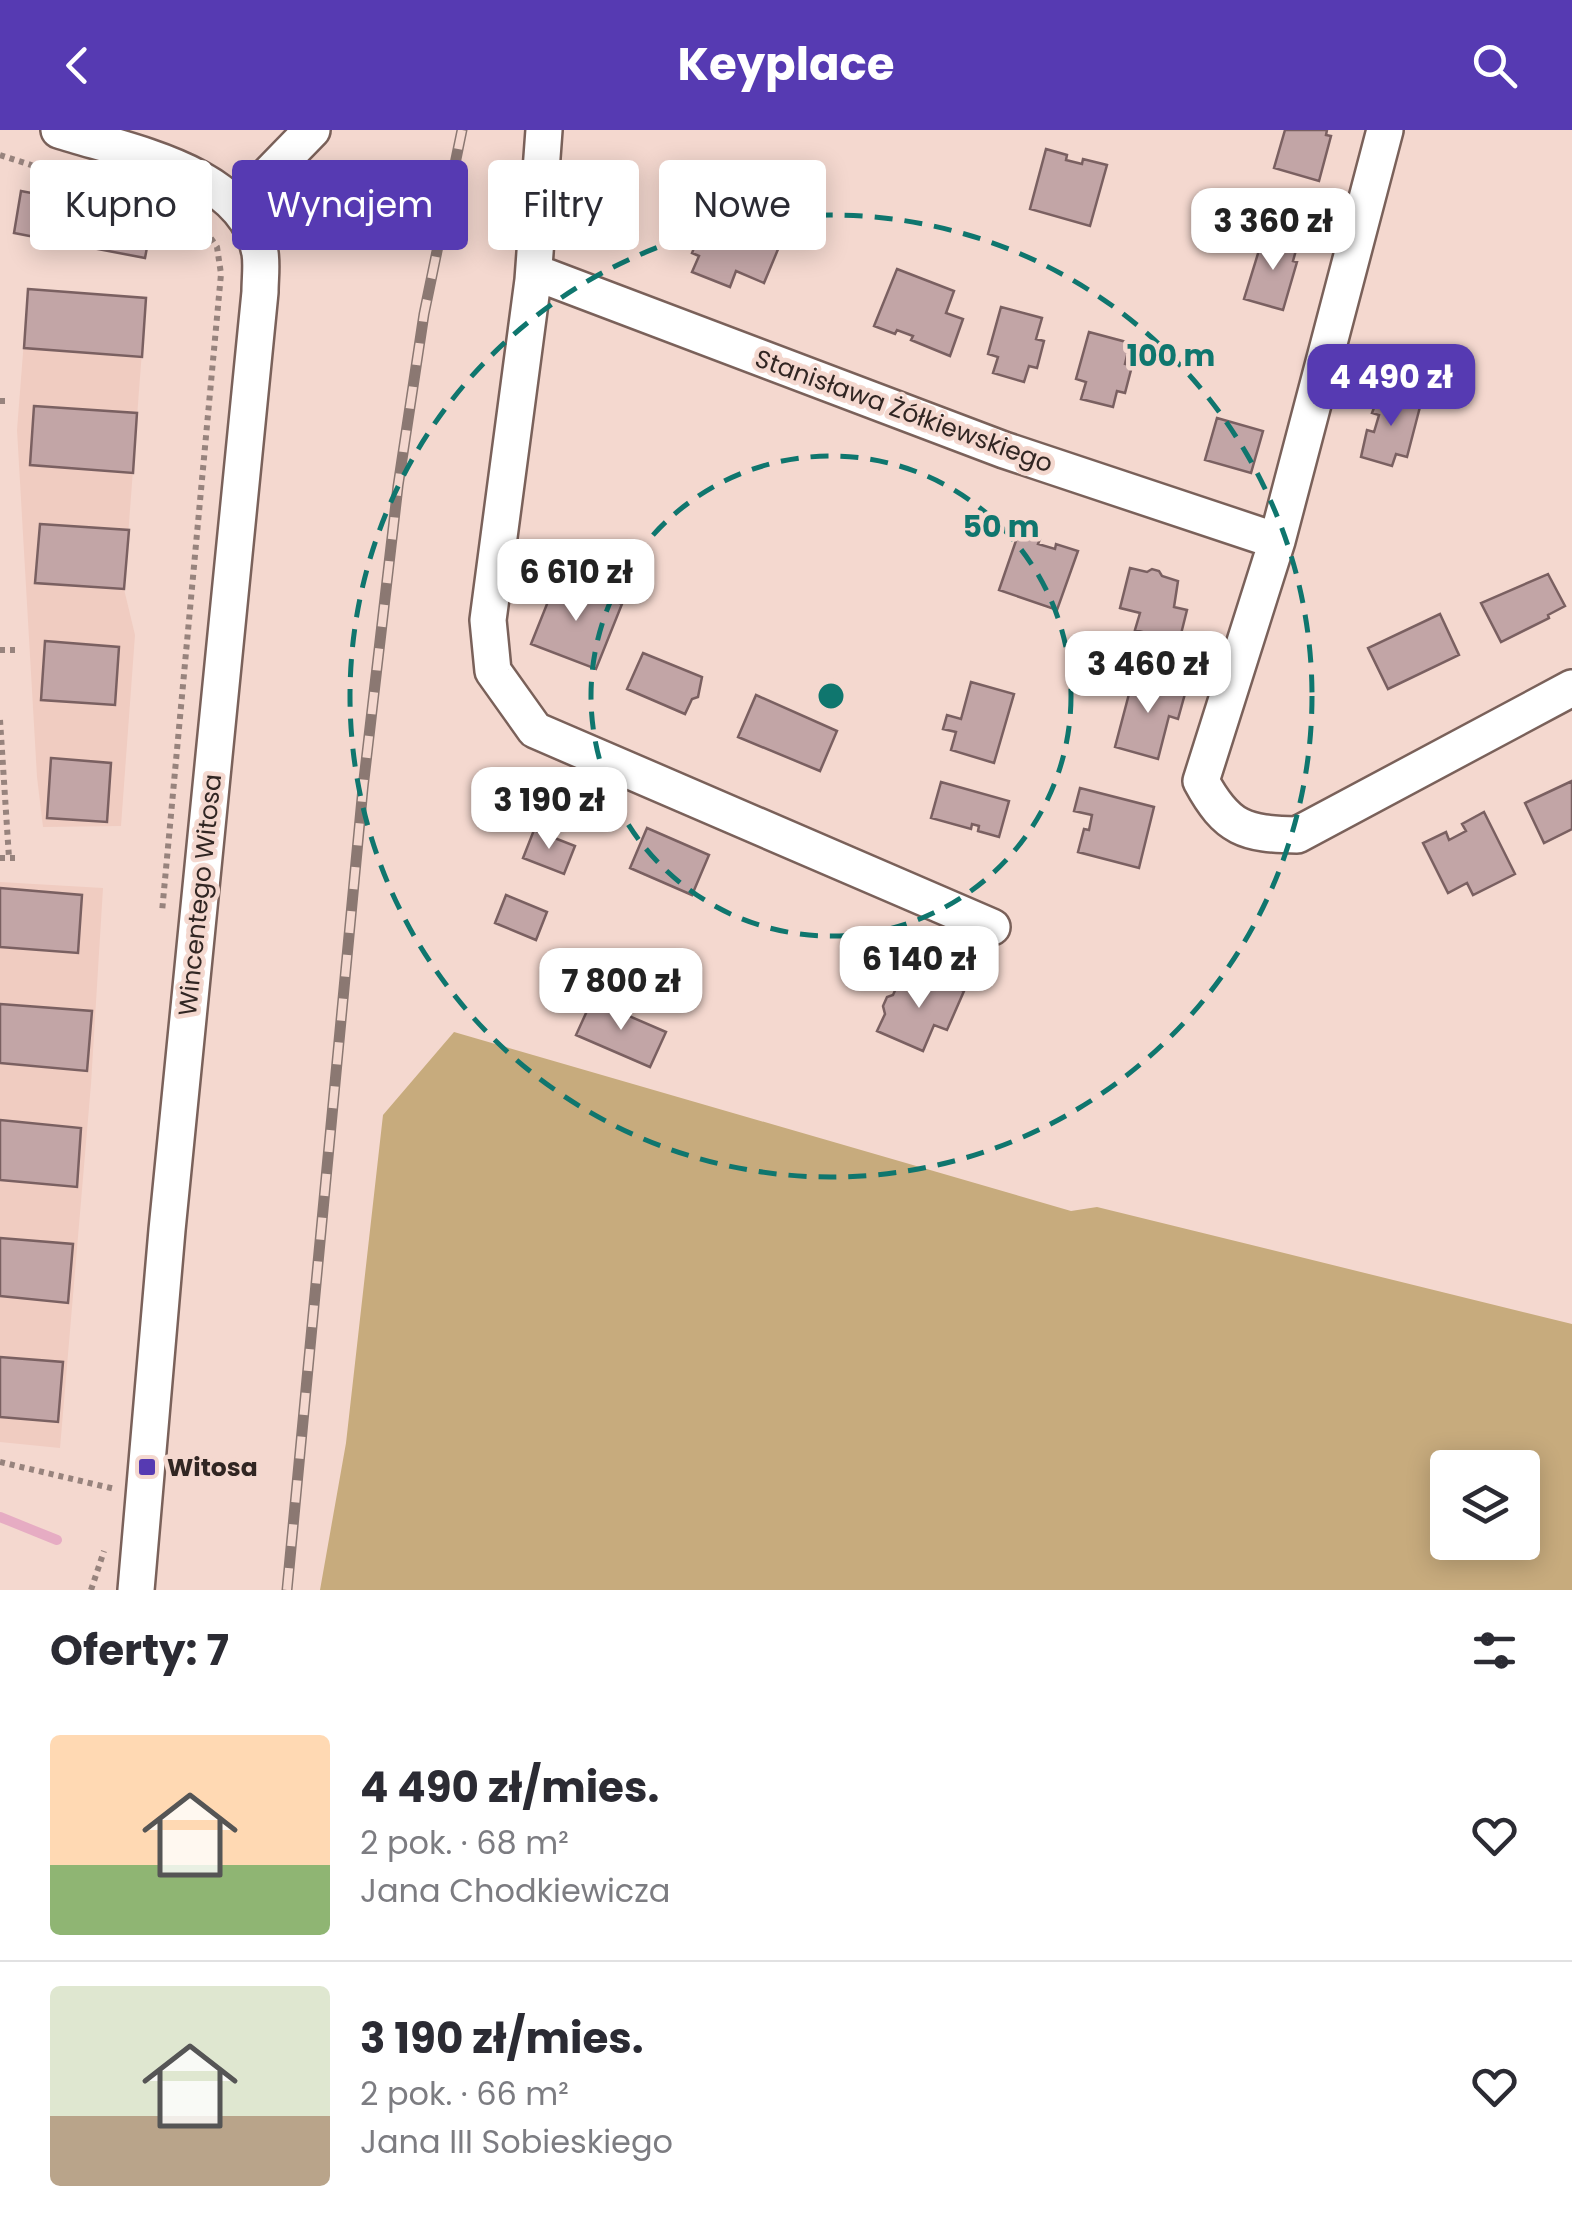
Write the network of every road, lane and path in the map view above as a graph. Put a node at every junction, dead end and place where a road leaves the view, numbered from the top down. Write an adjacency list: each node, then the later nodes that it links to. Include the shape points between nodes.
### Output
1 (59, 130): 7 (street, via 182,170)
2 (312, 130): 6 (street)
3 (544, 130): 9 (street)
4 (1385, 130): 10 (street)
5 (0, 156): 15 (path, via 155,204 200,223 217,247 221,274)
6 (283, 160)
7 (232, 201)
8 (259, 250): 20 (street, Wincentego Witosa, via 260,292)
9 (534, 272): 10 (street, Stanisława Żółkiewskiego, via 1004,450); 17 (street, via 488,620 494,671 535,730)
10 (1277, 541): 13 (street, via 1200,781 1215,808 1252,834 1297,834)
11 (0, 650): 12 (path)
12 (19, 650)
13 (1572, 688)
14 (0, 720): 16 (path)
15 (166, 852)
16 (8, 858)
17 (992, 928)
18 (0, 1462): 19 (path)
19 (117, 1490)
20 (136, 1590)

